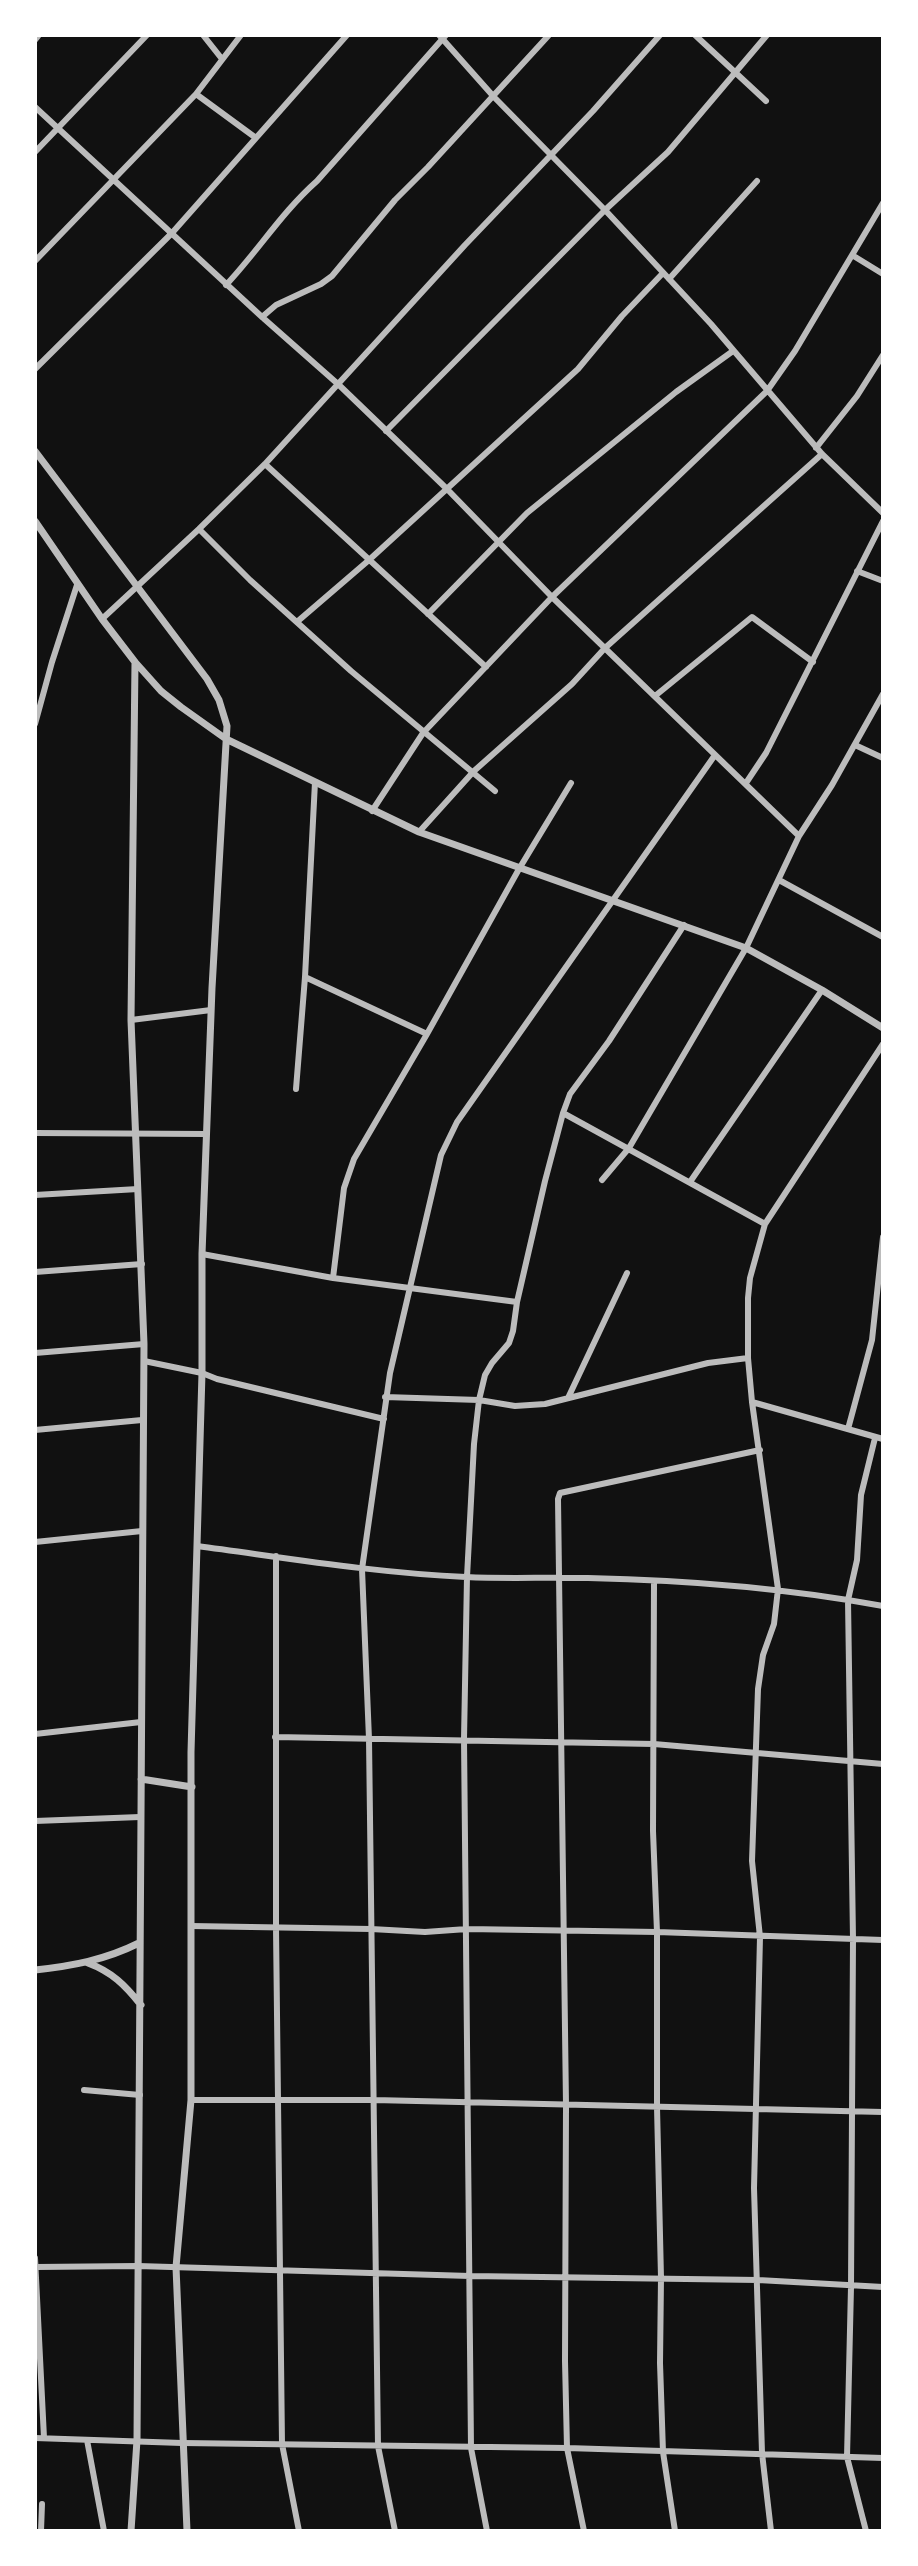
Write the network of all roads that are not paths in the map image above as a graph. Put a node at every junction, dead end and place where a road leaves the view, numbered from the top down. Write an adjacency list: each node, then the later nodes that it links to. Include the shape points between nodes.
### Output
1 (39, 35): 11 (street)
2 (147, 35): 18 (street)
3 (203, 35): 12 (street)
4 (241, 35): 12 (street)
5 (347, 35): 19 (street)
6 (550, 35): 15 (street)
7 (660, 35): 21 (street)
8 (695, 35): 13 (street)
9 (767, 35): 13 (street)
10 (442, 36): 15 (street); 32 (street)
11 (35, 40)
12 (222, 59): 14 (street)
13 (735, 73): 16 (street); 25 (street, via 668,152)
14 (196, 94): 19 (street); 22 (street)
15 (494, 97): 21 (street); 33 (street, via 395,200 332,276)
16 (766, 101)
17 (35, 107): 18 (street)
18 (58, 128): 20 (street); 22 (street)
19 (256, 138): 26 (street)
20 (35, 152)
21 (550, 154): 25 (street); 37 (street)
22 (114, 179): 26 (street); 28 (street)
23 (757, 181): 31 (street)
24 (883, 203): 27 (street)
25 (605, 210): 29 (street); 39 (street)
26 (172, 233): 32 (street); 36 (street)
27 (852, 255): 30 (street); 38 (street)
28 (35, 261)
29 (663, 273): 31 (street); 43 (street, via 578,369)
30 (883, 274)
31 (668, 279): 34 (street)
32 (226, 285): 33 (street)
33 (262, 317): 37 (street)
34 (733, 351): 38 (street); 48 (street, via 644,418)
35 (883, 355): 41 (street)
36 (35, 369)
37 (340, 385): 39 (street); 42 (street)
38 (767, 391): 41 (street); 54 (street)
39 (386, 431): 43 (street)
40 (35, 451): 53 (street)
41 (819, 451): 44 (street); 58 (street)
42 (265, 464): 47 (street); 49 (street)
43 (447, 489): 48 (street); 49 (street)
44 (883, 513)
45 (35, 521): 52 (street)
46 (883, 521): 50 (street)
47 (199, 529): 53 (street); 57 (street)
48 (496, 542): 54 (street); 55 (street)
49 (369, 560): 55 (street); 57 (street)
50 (858, 571): 51 (street); 60 (street)
51 (883, 581)
52 (78, 585): 56 (street); 64 (street)
53 (137, 586): 56 (street); 66 (street, via 207,679 225,715)
54 (552, 597): 58 (street); 61 (street)
55 (428, 614): 61 (street)
56 (102, 619): 59 (street)
57 (298, 621): 65 (street)
58 (606, 648): 63 (street); 70 (street)
59 (135, 662): 66 (street, via 161,691); 87 (street)
60 (813, 662): 63 (street, via 752,617); 73 (street)
61 (486, 667): 65 (street)
62 (883, 694): 67 (street)
63 (655, 696): 68 (street)
64 (35, 724)
65 (423, 733): 70 (street); 75 (street)
66 (226, 739): 71 (street); 86 (street)
67 (855, 745): 69 (street); 77 (street)
68 (715, 755): 73 (street); 80 (street)
69 (883, 758)
70 (474, 771): 74 (street); 76 (street)
71 (315, 782): 75 (street); 84 (street)
72 (571, 783): 78 (street)
73 (746, 783): 77 (street)
74 (495, 791)
75 (372, 811): 76 (street)
76 (419, 832): 78 (street)
77 (799, 836): 79 (street)
78 (519, 869): 80 (street); 89 (street)
79 (779, 880): 82 (street); 83 (street)
80 (612, 900): 81 (street); 108 (street, via 457,1122 441,1155)
81 (684, 925): 83 (street); 92 (street, via 570,1094)
82 (883, 937)
83 (746, 948): 85 (street); 96 (street)
84 (305, 977): 89 (street); 91 (street)
85 (822, 990): 88 (street); 98 (street)
86 (211, 1010): 87 (street); 95 (street)
87 (131, 1020): 93 (street)
88 (883, 1028)
89 (427, 1034): 107 (street, via 351,1166)
90 (883, 1044): 101 (street)
91 (296, 1089)
92 (563, 1113): 96 (street); 109 (street)
93 (136, 1132): 94 (street); 95 (street); 99 (street)
94 (35, 1133)
95 (206, 1134): 103 (street)
96 (629, 1147): 97 (street); 98 (street)
97 (602, 1180)
98 (690, 1182): 101 (street)
99 (138, 1189): 100 (street); 104 (street)
100 (35, 1195)
101 (765, 1224): 112 (street, via 750,1278)
102 (883, 1237): 121 (street, via 872,1340)
103 (202, 1254): 107 (street); 114 (street)
104 (142, 1264): 105 (street); 110 (street)
105 (35, 1272)
106 (627, 1273): 116 (street)
107 (333, 1278): 108 (street)
108 (409, 1288): 109 (street); 115 (street)
109 (517, 1302): 117 (street, via 509,1343 485,1375)
110 (144, 1344): 111 (street); 113 (street)
111 (35, 1353)
112 (748, 1358): 116 (street, via 708,1363); 118 (street)
113 (144, 1361): 114 (street); 120 (street)
114 (202, 1373): 119 (street); 128 (street)
115 (385, 1397): 117 (street); 119 (street)
116 (568, 1398): 117 (street, via 514,1406)
117 (479, 1400): 131 (street)
118 (752, 1402): 121 (street); 124 (street)
119 (384, 1419): 130 (street)
120 (142, 1420): 122 (street); 125 (street)
121 (848, 1429): 123 (street)
122 (35, 1430)
123 (879, 1439): 135 (street, via 862,1495 857,1560)
124 (761, 1450): 132 (street, via 560,1493); 134 (street)
125 (142, 1531): 127 (street); 137 (street)
126 (35, 1533): 127 (street)
127 (36, 1542)
128 (197, 1545): 129 (street); 148 (street)
129 (276, 1556): 130 (street); 139 (street)
130 (362, 1569): 131 (street); 140 (street)
131 (467, 1577): 132 (street); 141 (street)
132 (560, 1578): 133 (street); 142 (street)
133 (654, 1582): 134 (street); 143 (street)
134 (778, 1589): 135 (street); 144 (street, via 774,1624 760,1669)
135 (848, 1600): 136 (street); 145 (street)
136 (883, 1606)
137 (141, 1722): 138 (street); 147 (street)
138 (35, 1734)
139 (275, 1737): 140 (street); 152 (street)
140 (369, 1739): 141 (street); 153 (street)
141 (464, 1739): 142 (street); 154 (street)
142 (561, 1740): 143 (street); 155 (street)
143 (654, 1744): 144 (street); 156 (street)
144 (757, 1753): 145 (street); 157 (street, via 752,1861)
145 (852, 1762): 146 (street); 158 (street)
146 (883, 1764)
147 (141, 1779): 148 (street); 149 (street)
148 (192, 1787): 151 (street)
149 (140, 1817): 150 (street); 160 (street)
150 (35, 1821)
151 (191, 1926): 152 (street); 166 (street)
152 (276, 1928): 153 (street); 168 (street)
153 (371, 1928): 154 (street); 167 (street)
154 (467, 1929): 155 (street); 169 (street)
155 (563, 1930): 156 (street); 170 (street)
156 (657, 1932): 157 (street); 171 (street)
157 (760, 1937): 158 (street); 172 (street)
158 (853, 1939): 159 (street); 173 (street)
159 (883, 1940)
160 (139, 1943): 161 (street); 163 (street)
161 (88, 1963): 162 (street); 163 (street, via 119,1979)
162 (35, 1970)
163 (141, 2005): 165 (street)
164 (84, 2090): 165 (street)
165 (140, 2095): 176 (street)
166 (191, 2099): 168 (street); 178 (street)
167 (374, 2099): 168 (street); 169 (street); 180 (street)
168 (279, 2100): 179 (street)
169 (469, 2102): 170 (street); 181 (street)
170 (565, 2105): 171 (street); 182 (street)
171 (657, 2107): 172 (street); 183 (street)
172 (755, 2110): 173 (street); 184 (street)
173 (852, 2112): 174 (street); 185 (street)
174 (883, 2112)
175 (35, 2258): 177 (street)
176 (138, 2266): 177 (street); 178 (street); 190 (street)
177 (36, 2267): 188 (street)
178 (176, 2267): 179 (street); 191 (street)
179 (279, 2271): 180 (street); 192 (street)
180 (374, 2272): 181 (street); 193 (street)
181 (470, 2276): 182 (street); 194 (street)
182 (565, 2277): 183 (street); 195 (street)
183 (661, 2278): 184 (street); 196 (street)
184 (758, 2280): 185 (street); 197 (street)
185 (851, 2287): 186 (street); 198 (street)
186 (883, 2287)
187 (35, 2438): 188 (street)
188 (44, 2438): 189 (street)
189 (87, 2440): 190 (street); 202 (street)
190 (136, 2440): 191 (street); 203 (street)
191 (182, 2443): 192 (street); 204 (street)
192 (282, 2444): 193 (street); 205 (street)
193 (378, 2446): 194 (street); 206 (street)
194 (471, 2448): 195 (street); 207 (street)
195 (567, 2448): 196 (street); 208 (street)
196 (663, 2452): 197 (street); 209 (street)
197 (762, 2453): 198 (street); 210 (street)
198 (847, 2457): 199 (street); 211 (street)
199 (883, 2458)
200 (42, 2504): 201 (street)
201 (41, 2531)
202 (104, 2531)
203 (131, 2531)
204 (187, 2531)
205 (299, 2531)
206 (395, 2531)
207 (487, 2531)
208 (584, 2531)
209 (675, 2531)
210 (771, 2531)
211 (866, 2531)

